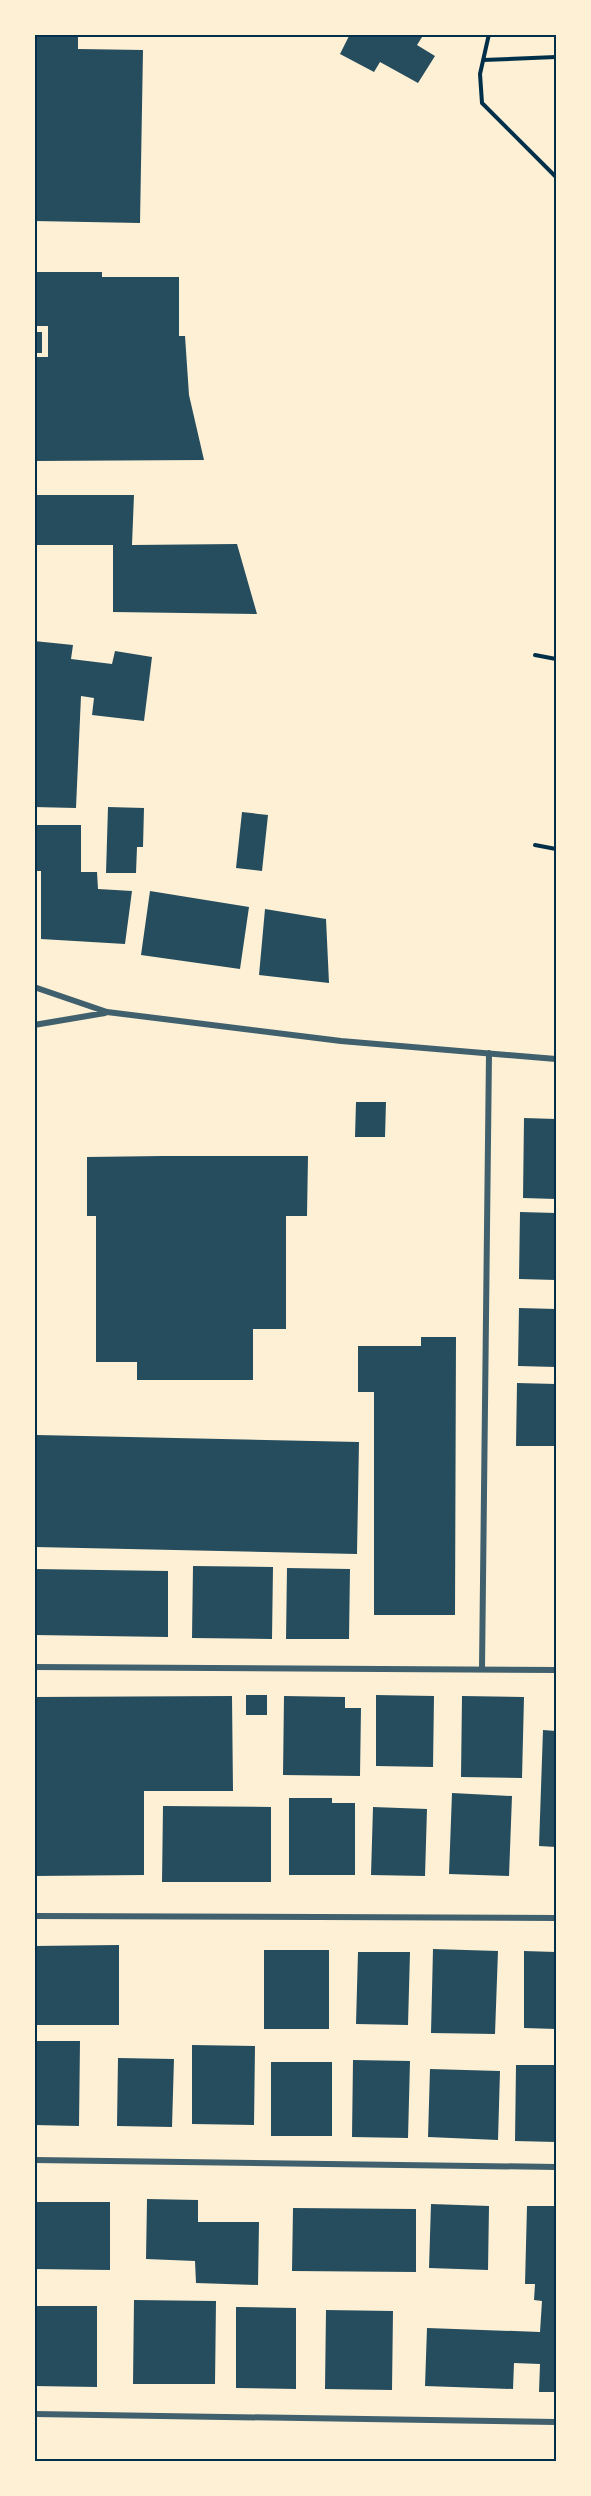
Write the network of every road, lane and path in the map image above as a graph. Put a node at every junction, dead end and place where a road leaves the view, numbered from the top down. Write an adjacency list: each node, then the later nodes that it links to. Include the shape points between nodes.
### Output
1 (489, 34): 3 (path)
2 (556, 57): 3 (path)
3 (483, 60): 4 (path, via 479,84 485,110)
4 (556, 177)
5 (535, 655): 6 (path)
6 (556, 659)
7 (535, 845): 8 (path)
8 (556, 849)
9 (34, 987): 10 (street)
10 (108, 1012): 11 (street); 12 (street, via 341,1041)
11 (34, 1025)
12 (489, 1053): 13 (street); 15 (street)
13 (556, 1059)
14 (34, 1667): 15 (street)
15 (482, 1669): 16 (street)
16 (556, 1671)
17 (34, 1916): 18 (street)
18 (556, 1918)
19 (34, 2160): 20 (street)
20 (556, 2167)
21 (34, 2414): 22 (street)
22 (556, 2422)

